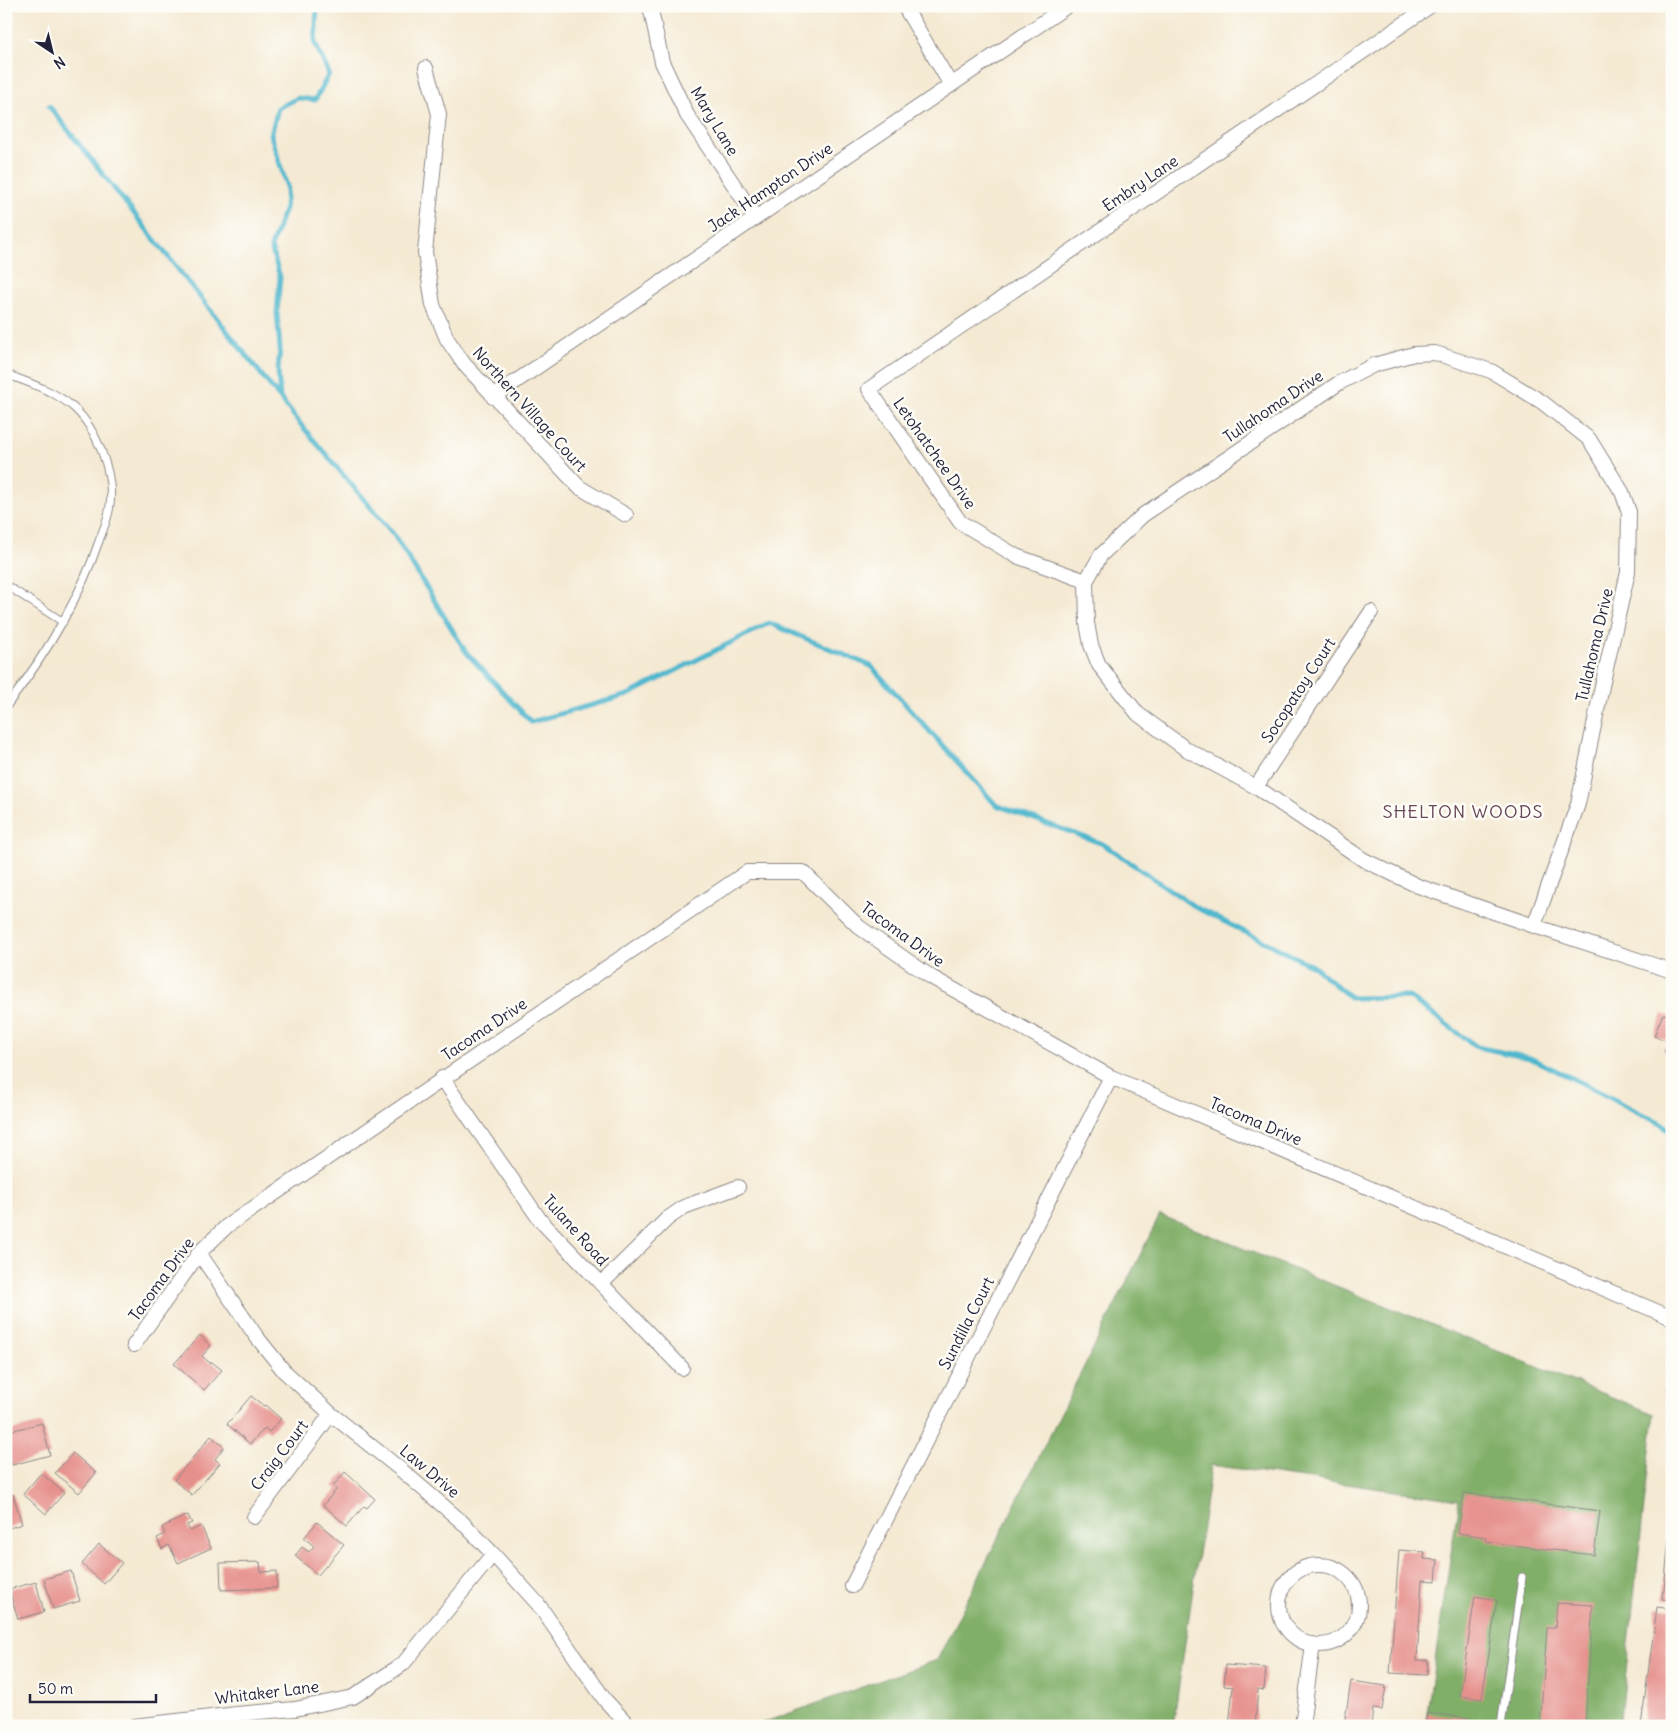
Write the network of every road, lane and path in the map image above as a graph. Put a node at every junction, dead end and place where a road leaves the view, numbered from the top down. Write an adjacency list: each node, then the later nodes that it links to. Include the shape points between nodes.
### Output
1 (650, 6): 7 (street, Mary Lane, via 662,62 687,115)
2 (904, 6): 6 (street)
3 (1067, 6): 6 (street, Jack Hampton Drive)
4 (1430, 6): 9 (street, Embry Lane)
5 (426, 68): 10 (street, Northern Village Court, via 439,114 425,252 433,304 447,339)
6 (950, 86): 7 (street, Jack Hampton Drive)
7 (756, 218): 10 (street, Jack Hampton Drive)
8 (6, 374): 15 (lane, via 58,396 75,409 104,453 110,505 91,566)
9 (869, 389): 12 (street, Letohatchee Drive, via 960,522 1016,556)
10 (493, 397): 11 (street, Northern Village Court, via 579,487)
11 (626, 515)
12 (1086, 581): 17 (street, Tullahoma Drive, via 1086,623 1091,645 1099,665 1138,714 1186,749); 18 (street, Tullahoma Drive, via 1101,555 1143,515 1339,383 1374,365 1414,354 1435,353 1491,371 1542,402 1588,439 1622,492 1629,512 1628,572 1578,804)
13 (6, 585): 15 (lane)
14 (1371, 612): 17 (street, Socopatoy Court)
15 (63, 622): 16 (lane)
16 (6, 707)
17 (1256, 787): 18 (street, Tullahoma Drive, via 1364,860 1418,886)
18 (1534, 926): 19 (street, Tullahoma Drive)
19 (1672, 971)
20 (1111, 1077): 21 (street, Tacoma Drive, via 931,977 859,927 803,872 747,872); 25 (street, Tacoma Drive); 32 (street, Sundilla Court)
21 (442, 1078): 23 (street, Tacoma Drive, via 227,1226); 24 (street, Tulane Road, via 540,1220)
22 (738, 1188): 24 (street, via 684,1207 666,1219)
23 (199, 1253): 26 (street, Tacoma Drive); 28 (street, Law Drive, via 284,1371)
24 (601, 1284): 27 (street, Tulane Road)
25 (1672, 1318)
26 (134, 1345)
27 (682, 1368)
28 (331, 1414): 29 (street, Craig Court); 30 (street, Law Drive, via 400,1468)
29 (254, 1517)
30 (493, 1554): 34 (street, Whitaker Lane, via 403,1664 353,1697 295,1709); 35 (street, Law Drive, via 538,1604 605,1700)
31 (1522, 1577): 37 (lane)
32 (852, 1586)
33 (1313, 1644): 33 (street, via 1327,1644 1340,1638 1353,1624 1359,1604 1349,1579 1326,1565 1313,1565 1291,1576 1279,1598 1283,1623 1291,1633); 36 (street)
34 (134, 1726)
35 (629, 1726)
36 (1302, 1726)
37 (1501, 1726)

